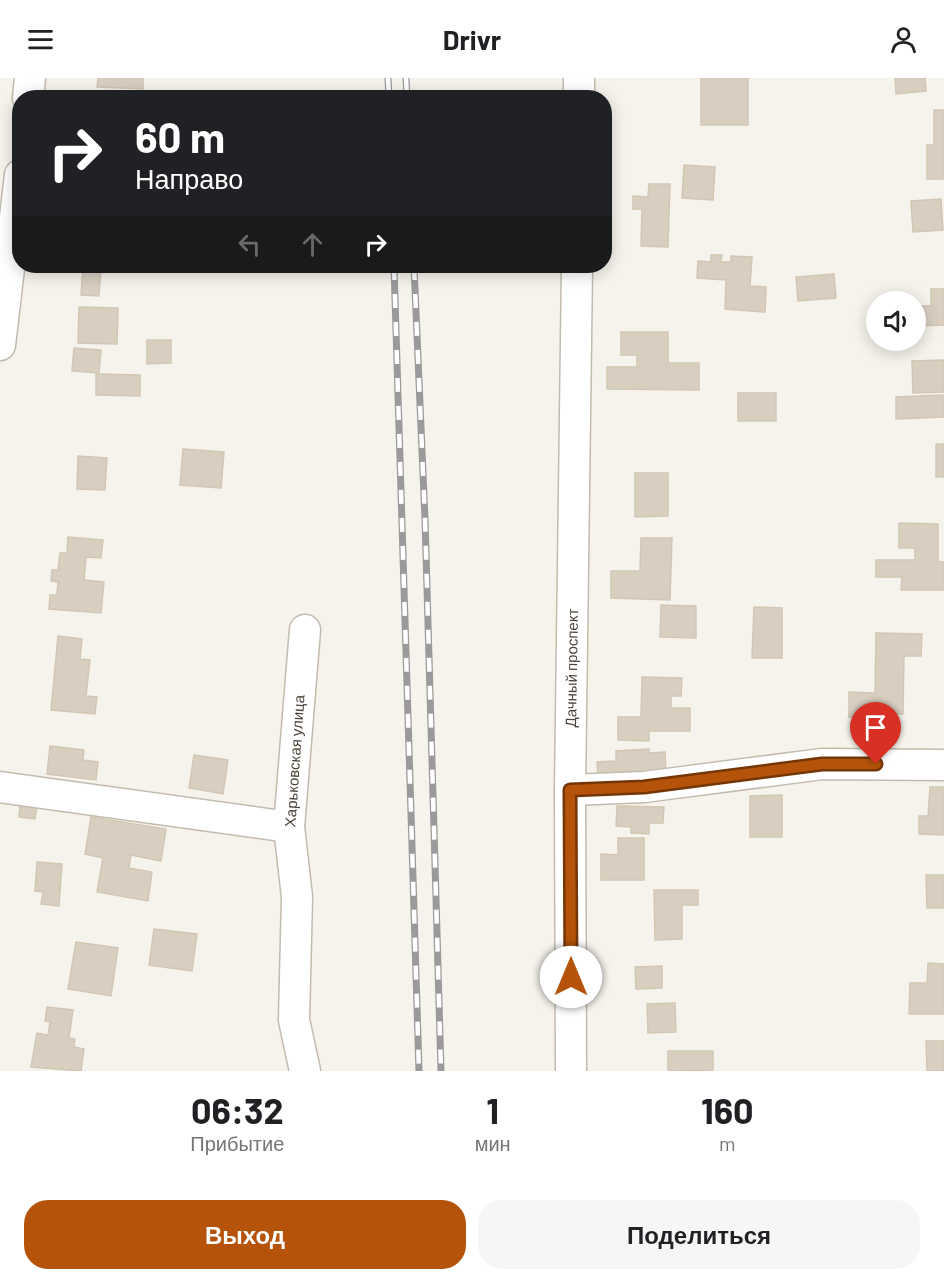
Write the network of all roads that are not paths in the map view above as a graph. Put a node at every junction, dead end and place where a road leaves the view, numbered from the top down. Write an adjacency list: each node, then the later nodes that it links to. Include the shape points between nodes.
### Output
1 (12, 243): 3 (street)
2 (577, 273): 7 (street, Дачный проспект)
3 (0, 345)
4 (305, 630): 8 (street, Харьковская улица)
5 (944, 765): 7 (street, via 822,764 644,787)
6 (0, 787): 8 (street)
7 (570, 790): 10 (street, Дачный проспект)
8 (289, 828): 9 (street, Харьковская улица, via 297,897 294,1020)
9 (305, 1071)
10 (571, 1071)

